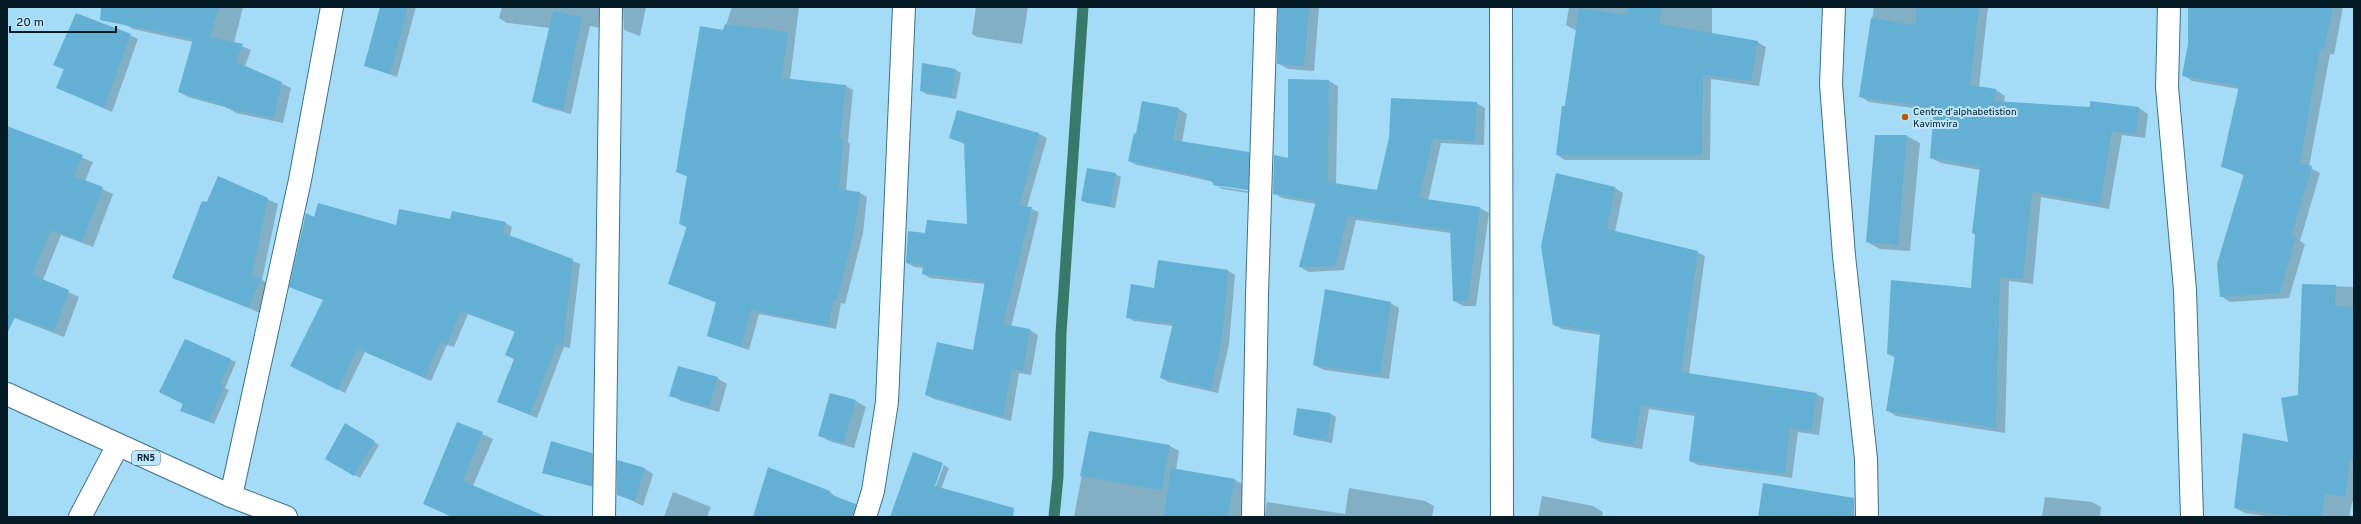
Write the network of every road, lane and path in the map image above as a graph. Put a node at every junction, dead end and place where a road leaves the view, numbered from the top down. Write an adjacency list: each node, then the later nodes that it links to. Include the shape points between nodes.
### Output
1 (332, 7): 10 (main road, via 300,180)
2 (611, 7): 13 (main road)
3 (904, 7): 14 (main road, via 887,402 873,491)
4 (1266, 7): 15 (main road)
5 (1500, 7): 16 (main road)
6 (1834, 7): 17 (main road, via 1831,84 1844,256 1866,460)
7 (2169, 7): 18 (main road, via 2167,87 2185,290)
8 (7, 394): 9 (main road, RN5)
9 (118, 445): 10 (main road, RN5); 11 (main road)
10 (231, 496): 12 (main road, RN5)
11 (80, 517)
12 (286, 517)
13 (604, 517)
14 (865, 517)
15 (1253, 517)
16 (1502, 517)
17 (1867, 517)
18 (2192, 517)

